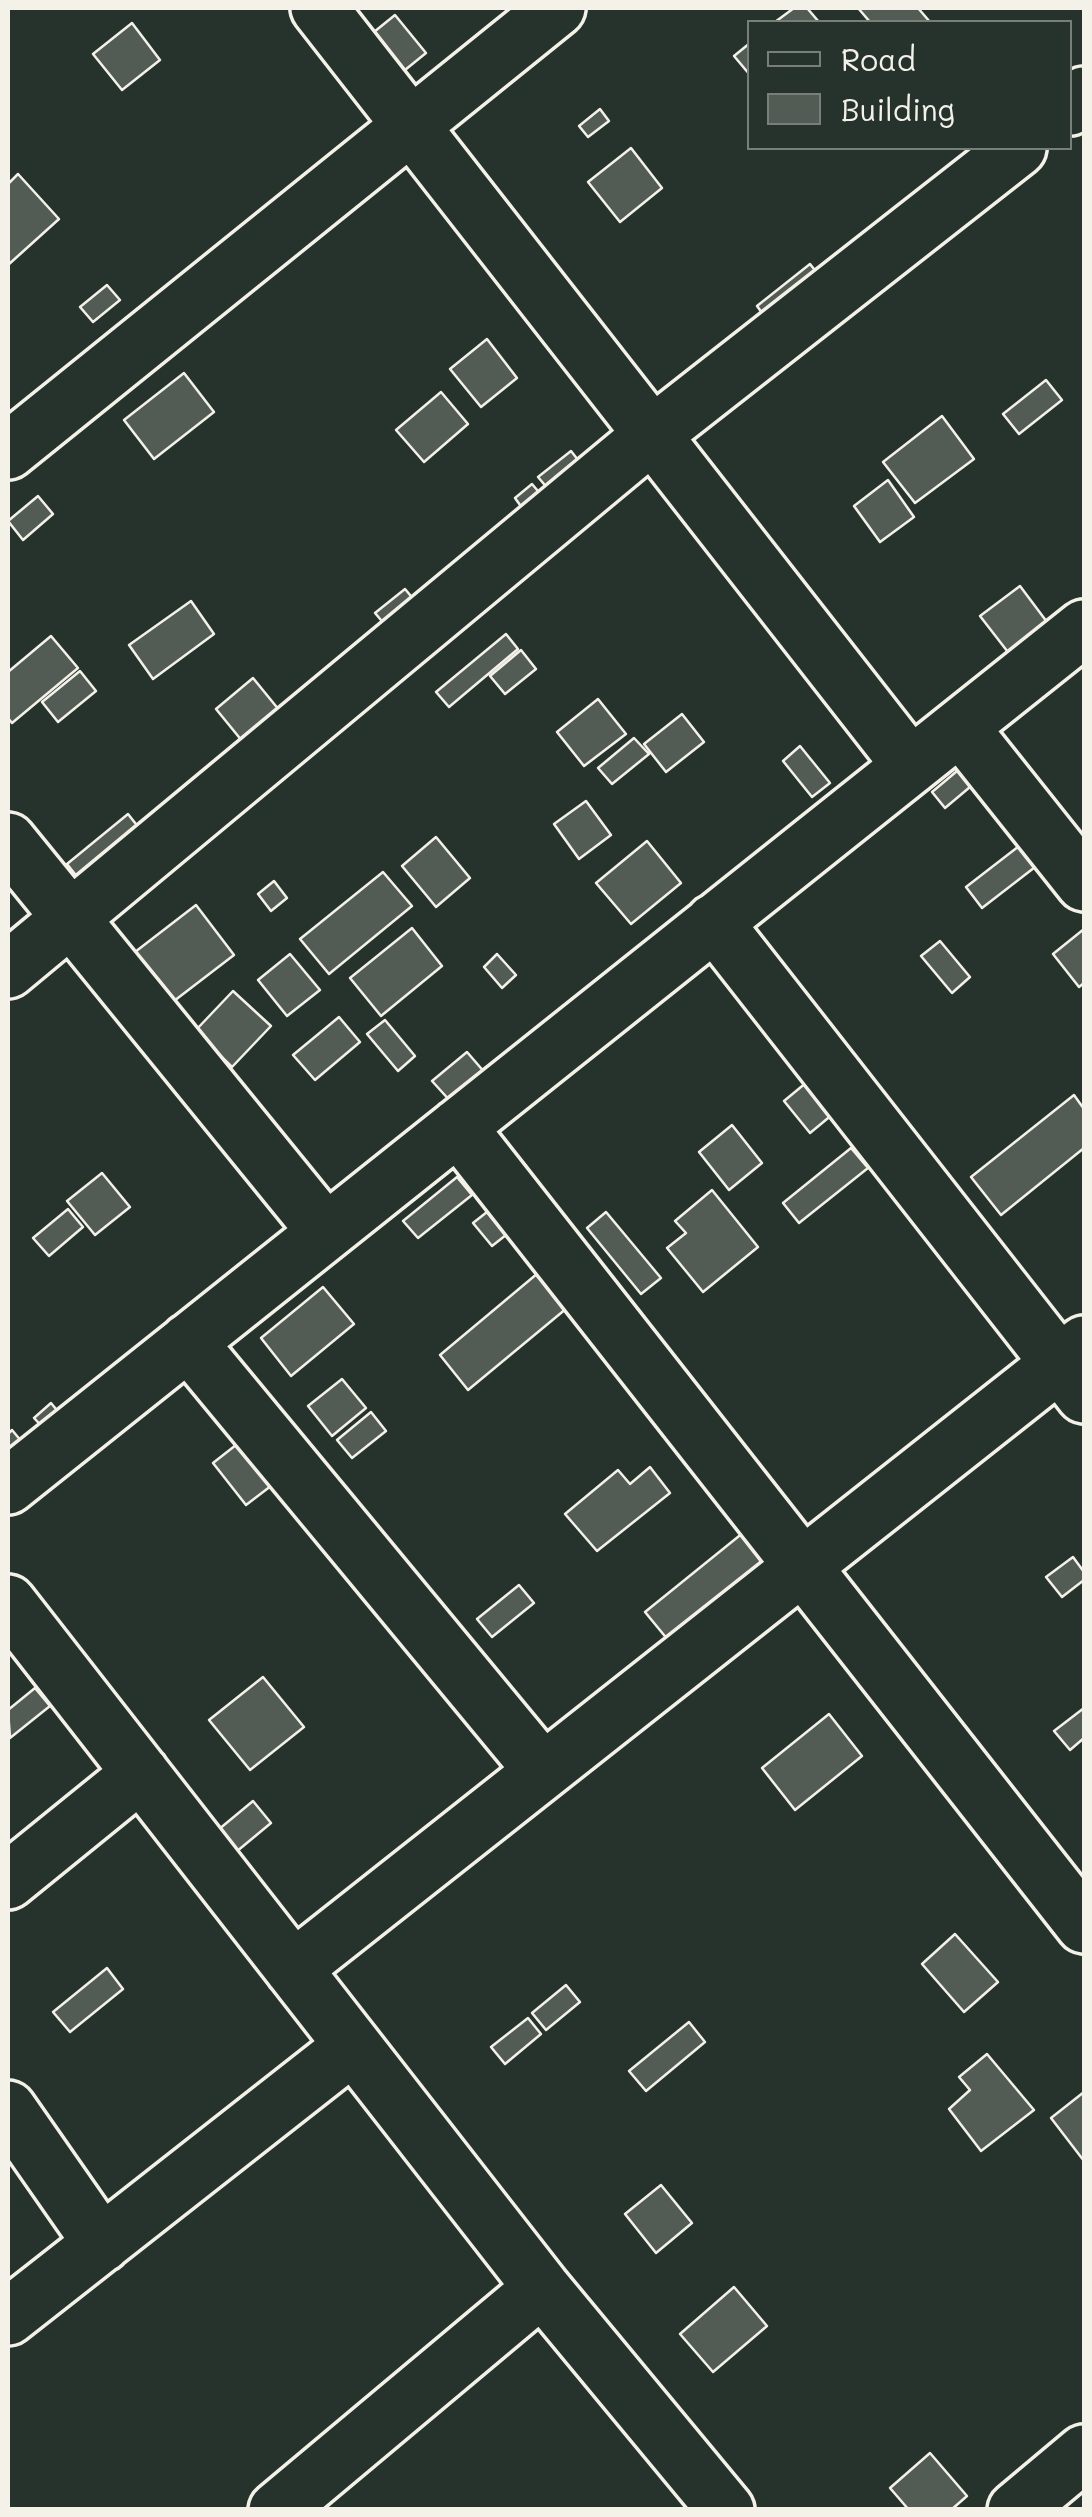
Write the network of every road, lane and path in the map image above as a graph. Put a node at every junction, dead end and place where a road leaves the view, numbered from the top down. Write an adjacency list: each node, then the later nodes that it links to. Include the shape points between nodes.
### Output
1 (319, 8): 3 (street)
2 (558, 8): 3 (street)
3 (411, 126): 5 (street); 6 (street)
4 (1015, 150): 5 (street)
5 (652, 435): 9 (street); 12 (street)
6 (8, 451)
7 (1084, 628): 8 (street)
8 (960, 727): 9 (street); 11 (street)
9 (910, 766): 13 (street)
10 (8, 841): 12 (street)
11 (1084, 883)
12 (70, 918): 14 (street); 16 (street)
13 (714, 922): 15 (street); 18 (street)
14 (8, 970)
15 (458, 1127): 16 (street); 20 (street)
16 (326, 1232): 17 (street)
17 (188, 1342): 19 (street); 22 (street)
18 (1076, 1368): 20 (street)
19 (8, 1486)
20 (803, 1566): 22 (street); 25 (street)
21 (8, 1602): 23 (street)
22 (543, 1771): 26 (street)
23 (140, 1773): 24 (street); 26 (street)
24 (8, 1880)
25 (1084, 1925)
26 (293, 1968): 27 (street)
27 (354, 2046): 29 (street); 30 (street)
28 (8, 2108): 29 (street)
29 (102, 2244): 31 (street)
30 (542, 2288): 33 (street); 34 (street)
31 (8, 2317)
32 (1084, 2453): 35 (street)
33 (277, 2510)
34 (726, 2510)
35 (1016, 2510)

